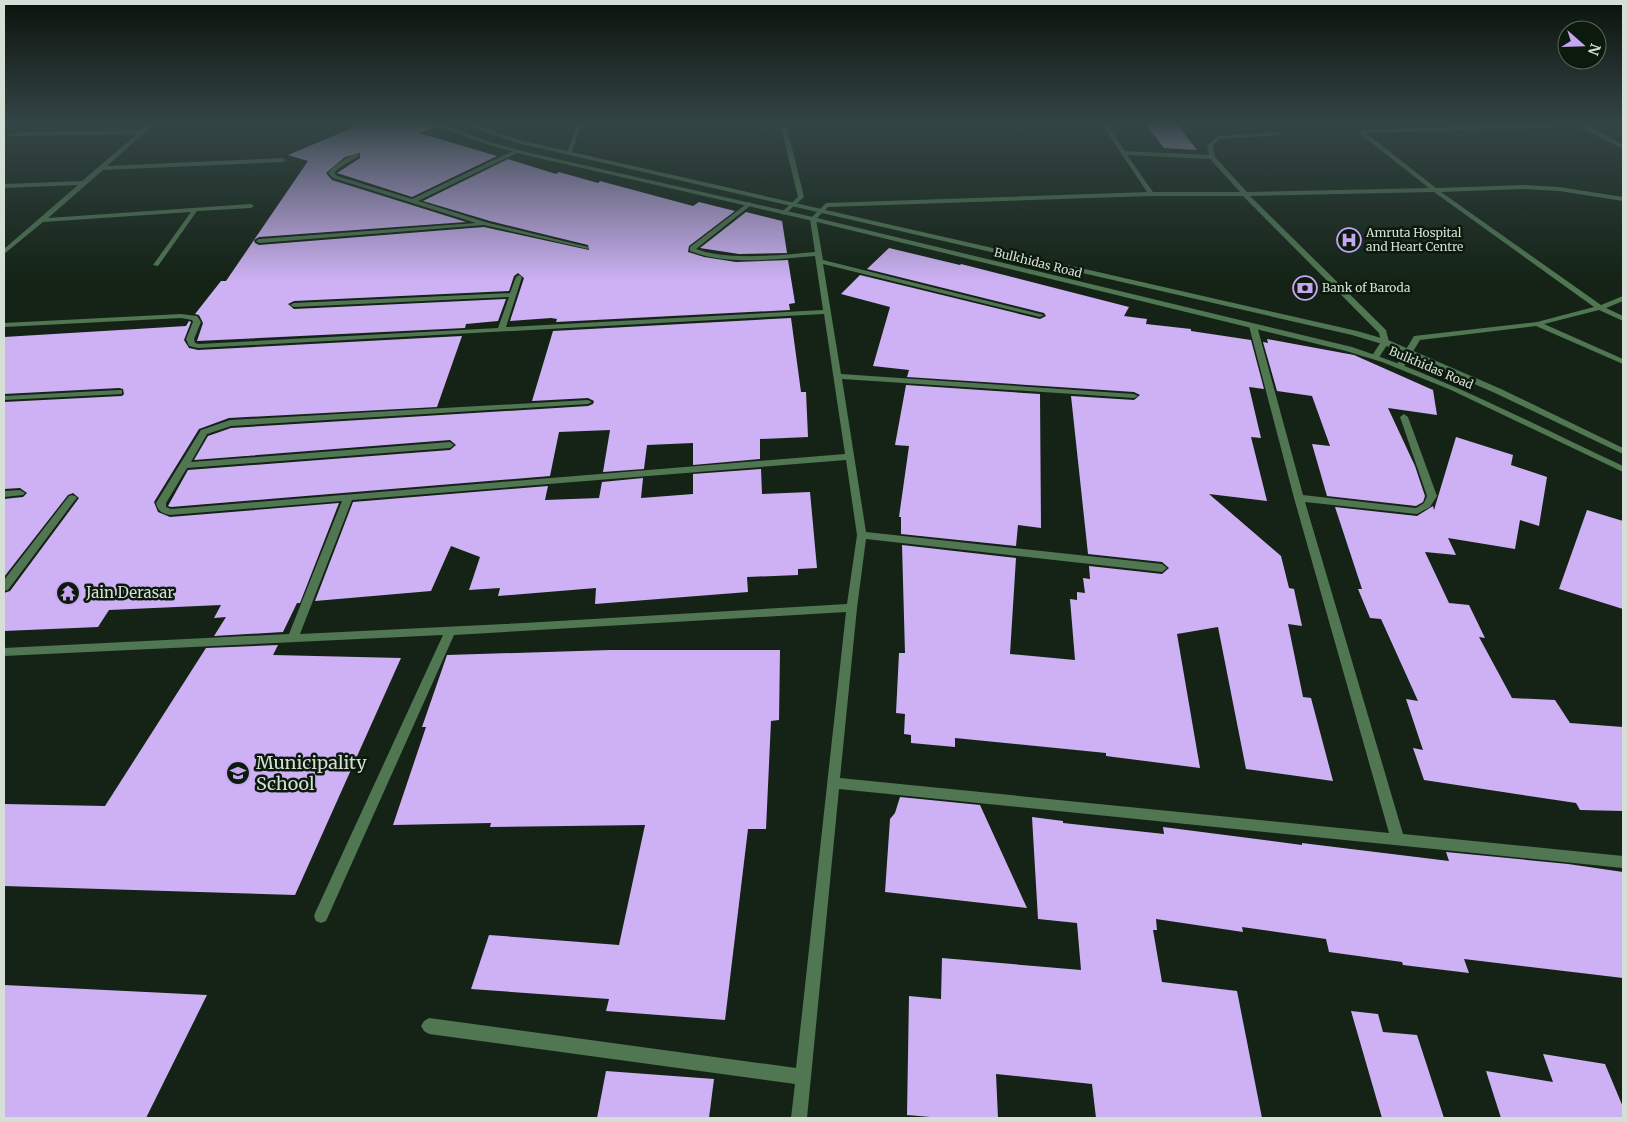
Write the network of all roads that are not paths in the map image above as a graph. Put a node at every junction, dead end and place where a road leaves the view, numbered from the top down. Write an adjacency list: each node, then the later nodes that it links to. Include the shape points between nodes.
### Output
1 (93, 175): 10 (street)
2 (333, 175): 16 (street)
3 (466, 175): 16 (street)
4 (624, 175): 17 (street, Bulkhidas Road)
5 (670, 175): 18 (street, Bulkhidas Road)
6 (796, 175): 18 (street, via 801,196)
7 (1138, 175): 13 (street)
8 (1228, 175): 14 (street)
9 (1416, 175): 12 (street)
10 (84, 183): 11 (street); 24 (street)
11 (4, 186)
12 (1435, 190): 14 (street); 15 (street, via 1523,187); 37 (street)
13 (1151, 194): 14 (street); 21 (street, via 826,206)
14 (1245, 194): 45 (street, via 1383,332)
15 (1623, 199)
16 (414, 200): 25 (street)
17 (749, 204): 22 (street, Bulkhidas Road); 31 (street, via 692,250 716,256)
18 (794, 204): 21 (street, Bulkhidas Road); 22 (street)
19 (251, 206): 20 (street)
20 (195, 210): 24 (street); 32 (street)
21 (821, 210): 23 (street); 45 (street, Bulkhidas Road)
22 (784, 212): 23 (street, Bulkhidas Road)
23 (813, 219): 31 (street); 43 (street, Bulkhidas Road)
24 (41, 220): 27 (street)
25 (487, 224): 26 (street); 29 (street)
26 (259, 241)
27 (15, 242): 28 (street); 30 (street)
28 (4, 243)
29 (586, 248)
30 (4, 252)
31 (819, 257): 38 (street); 39 (street)
32 (156, 265)
33 (519, 277): 34 (street)
34 (513, 295): 36 (street); 44 (street)
35 (1623, 298): 37 (street)
36 (294, 305)
37 (1600, 308): 40 (street); 41 (street)
38 (828, 312): 44 (street); 50 (street)
39 (1040, 315)
40 (1623, 319)
41 (1537, 324): 46 (street, via 1417,338); 48 (street)
42 (4, 325): 44 (street, via 181,316 194,318 197,322 190,339 198,346)
43 (1253, 326): 47 (street, Bulkhidas Road); 65 (street)
44 (501, 330)
45 (1385, 342): 46 (street, Bulkhidas Road); 47 (street)
46 (1409, 353): 49 (street); 57 (street, Bulkhidas Road, via 1498,391)
47 (1375, 357): 49 (street, Bulkhidas Road)
48 (1623, 362)
49 (1400, 366): 60 (street, Bulkhidas Road)
50 (837, 376): 52 (street); 58 (street)
51 (119, 392): 53 (street)
52 (1134, 396)
53 (4, 398)
54 (588, 402): 59 (street, via 230,423 204,432)
55 (1404, 418): 65 (street, via 1432,496 1428,505 1417,512)
56 (450, 445): 59 (street)
57 (1623, 451)
58 (849, 457): 64 (street); 66 (street)
59 (184, 465): 64 (street, via 161,504 162,509 170,512)
60 (1623, 469)
61 (20, 493): 62 (street)
62 (4, 494)
63 (72, 498): 68 (street)
64 (348, 498): 71 (street)
65 (1299, 498): 74 (street)
66 (862, 535): 67 (street); 69 (street)
67 (1162, 568)
68 (4, 587)
69 (852, 608): 70 (street); 73 (street)
70 (450, 630): 71 (street); 76 (street)
71 (293, 638): 72 (street)
72 (4, 652)
73 (834, 783): 74 (street); 78 (street)
74 (1398, 840): 75 (street)
75 (1623, 862)
76 (321, 916)
77 (429, 1026): 78 (street)
78 (804, 1077): 79 (street)
79 (800, 1118)

